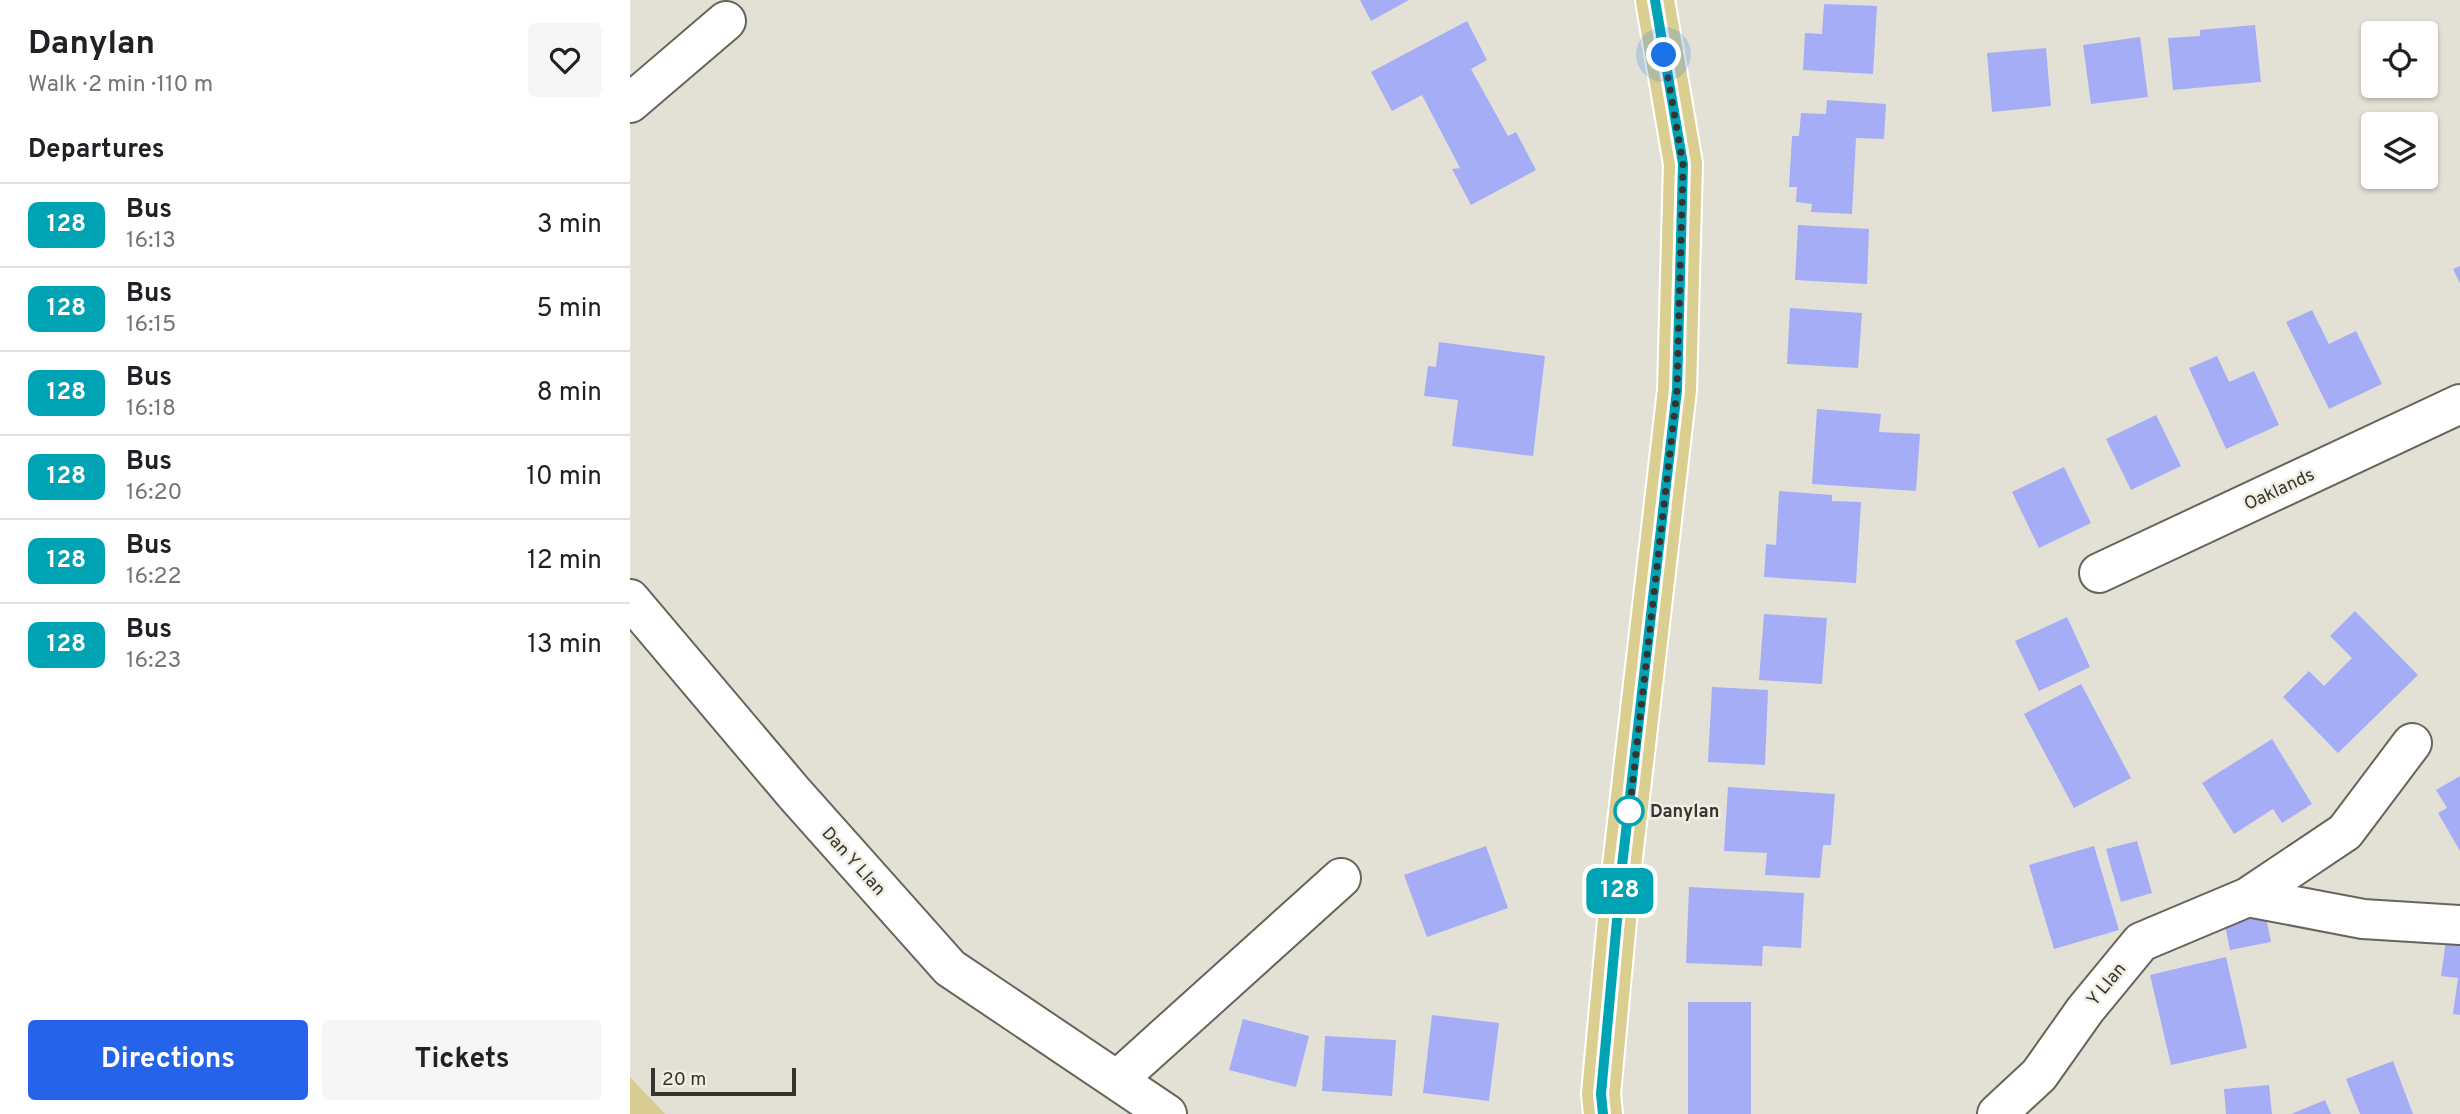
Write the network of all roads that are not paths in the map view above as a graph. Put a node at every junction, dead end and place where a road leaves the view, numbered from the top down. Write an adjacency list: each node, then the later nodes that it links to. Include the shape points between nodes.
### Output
1 (1655, 0): 13 (main road, via 1683,164 1677,390 1621,880 1601,1094)
2 (726, 21): 3 (street)
3 (630, 103)
4 (2460, 404): 5 (street, Oaklands)
5 (2099, 573)
6 (630, 599): 11 (street, Dan Y Llan, via 950,968)
7 (2412, 743): 9 (street, Y Llan, via 2345,832)
8 (1340, 878): 11 (street)
9 (2248, 897): 10 (street, via 2363,919); 14 (street, Y Llan, via 2141,942 2039,1075)
10 (2460, 925)
11 (1117, 1080): 12 (street, Dan Y Llan)
12 (1167, 1114)
13 (1603, 1114)
14 (1997, 1114)

